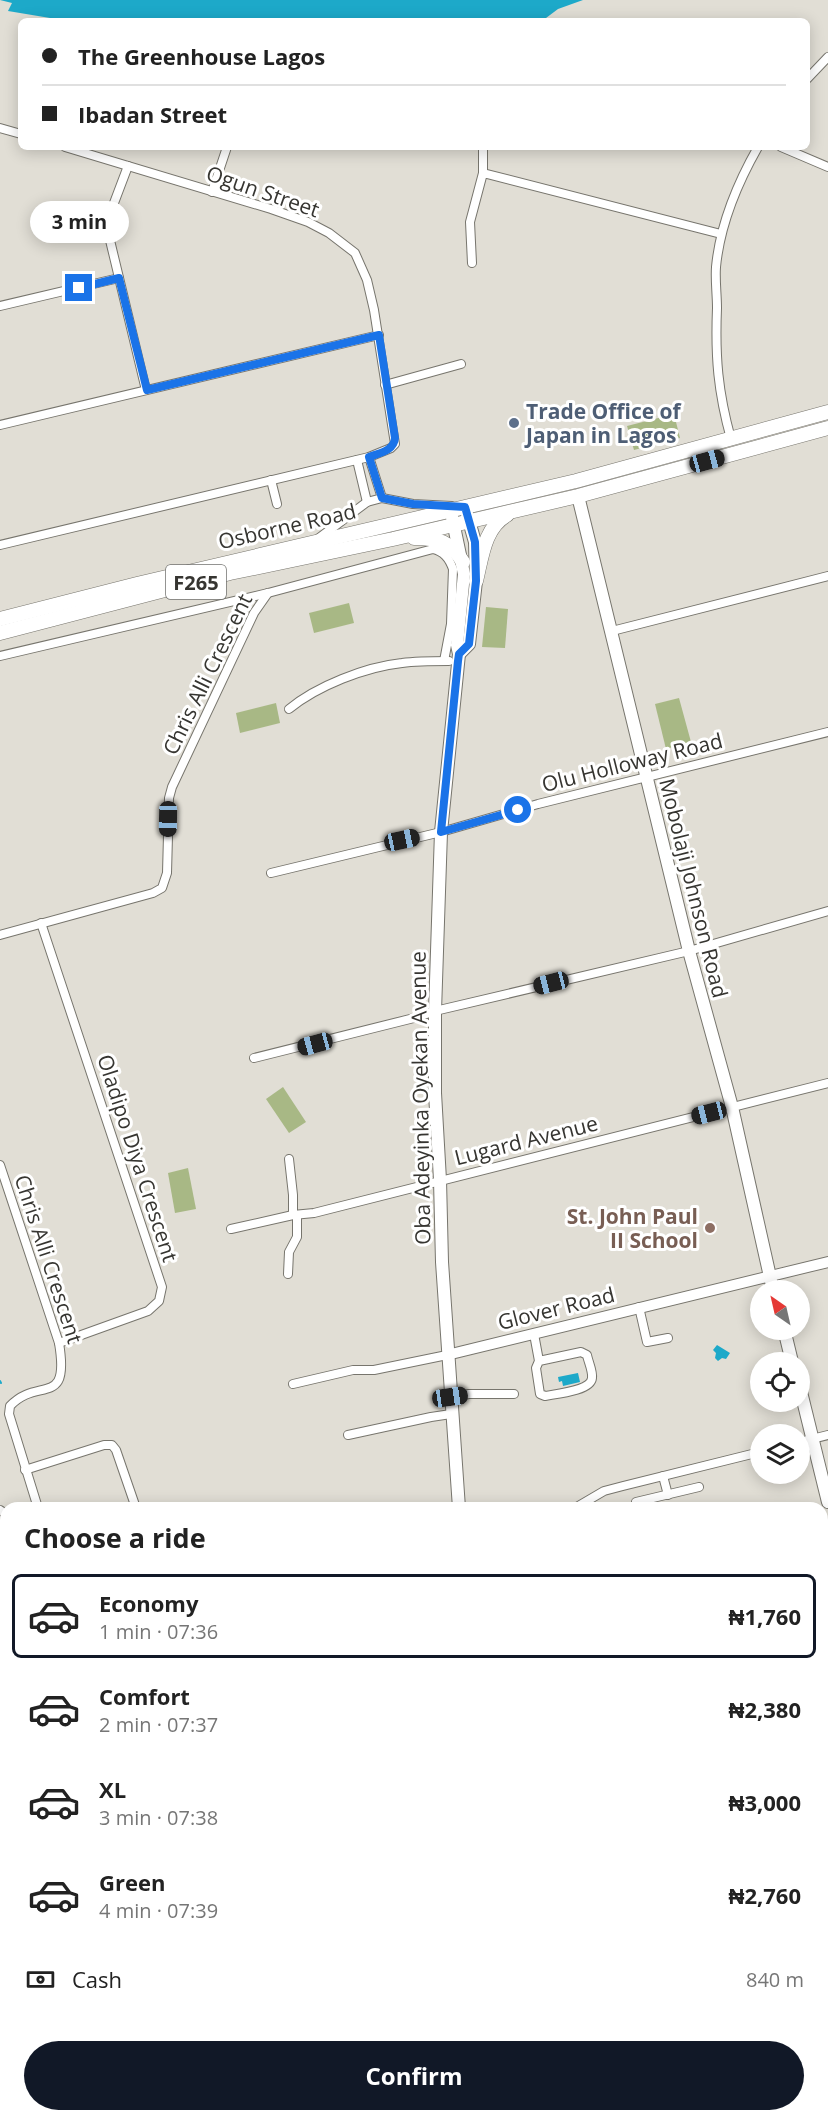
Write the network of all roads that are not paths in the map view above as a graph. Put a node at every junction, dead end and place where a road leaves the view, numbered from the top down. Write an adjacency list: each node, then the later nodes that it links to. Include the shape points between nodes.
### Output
1 (828, 57): 2 (street)
2 (810, 76)
3 (0, 128): 4 (street)
4 (18, 133)
5 (75, 150): 10 (street, Ogun Street)
6 (226, 150): 13 (street)
7 (483, 150): 12 (street)
8 (757, 150): 14 (street)
9 (788, 150): 11 (street)
10 (128, 166): 13 (street, Ogun Street); 16 (street, via 108,232)
11 (828, 167)
12 (483, 173): 14 (street); 15 (street, via 471,222)
13 (212, 192): 18 (street, Ogun Street, via 308,222 355,253 367,280)
14 (721, 234): 25 (street, via 716,268 716,359)
15 (472, 263)
16 (119, 278): 17 (street); 21 (street)
17 (0, 306)
18 (379, 335): 20 (street, Ogun Street); 21 (street)
19 (461, 364): 20 (street)
20 (386, 385): 26 (street, Ogun Street, via 395,444)
21 (147, 390): 23 (street)
22 (828, 412): 25 (main road, Osborne Road / F265)
23 (0, 425)
24 (828, 428): 29 (main road, Osborne Road / F265)
25 (730, 439): 33 (main road, Osborne Road / F265, via 576,482)
26 (369, 457): 27 (street, Ogun Street); 30 (street)
27 (357, 460): 28 (street, Ogun Street); 31 (street)
28 (271, 480): 32 (street); 39 (street, Ogun Street)
29 (578, 496): 34 (main road, Osborne Road / F265); 45 (main road, Mobolaji Johnson Road)
30 (382, 498): 31 (street); 33 (street)
31 (367, 502): 38 (street)
32 (277, 504)
33 (465, 507): 35 (main road, Osborne Road / F265); 36 (main road)
34 (511, 512): 36 (main road, Osborne Road / F265); 42 (main road, via 498,520 489,533)
35 (452, 517): 36 (main road, Osborne Road / F265); 37 (main road, Osborne Road / F265); 38 (main road, Osborne Road / F265); 40 (main road, Oba Adeyinka Oyekan Avenue)
36 (470, 521): 42 (main road)
37 (393, 538): 40 (main road, via 445,543); 46 (main road, Osborne Road / F265, via 230,573)
38 (315, 541): 44 (main road, Osborne Road / F265)
39 (0, 545)
40 (463, 562): 48 (main road, Oba Adeyinka Oyekan Avenue)
41 (828, 576): 45 (street)
42 (476, 581): 48 (main road, via 469,644)
43 (268, 592): 47 (street); 49 (street, via 428,549 438,550 450,560 453,569 451,624); 56 (street, Chris Alli Crescent, via 254,613 172,787 167,873 162,888)
44 (0, 619)
45 (612, 631): 52 (main road, Mobolaji Johnson Road)
46 (0, 633)
47 (0, 656)
48 (458, 657): 49 (street); 53 (main road, Oba Adeyinka Oyekan Avenue)
49 (444, 661): 50 (street, via 400,663 353,675 319,688)
50 (289, 708)
51 (828, 732): 52 (street, Olu Holloway Road)
52 (646, 776): 53 (street, Olu Holloway Road); 58 (main road, Mobolaji Johnson Road)
53 (441, 832): 54 (street, Olu Holloway Road); 59 (main road, Oba Adeyinka Oyekan Avenue)
54 (271, 873)
55 (828, 911): 58 (street)
56 (41, 923): 57 (street, Chris Alli Crescent); 75 (street, Oladipo Diya Crescent, via 162,1287 159,1301 148,1311)
57 (0, 935)
58 (689, 951): 59 (street); 62 (main road, Mobolaji Johnson Road)
59 (435, 1011): 60 (street); 65 (main road, Oba Adeyinka Oyekan Avenue)
60 (254, 1058)
61 (828, 1083): 62 (street, Lugard Avenue)
62 (732, 1107): 65 (street, Lugard Avenue); 70 (main road, Mobolaji Johnson Road)
63 (289, 1159): 66 (street)
64 (0, 1165): 75 (street, Chris Alli Crescent)
65 (440, 1180): 66 (street, Lugard Avenue); 76 (main road, Oba Adeyinka Oyekan Avenue)
66 (295, 1215): 67 (street, Lugard Avenue); 69 (street, via 297,1237 289,1252)
67 (231, 1229)
68 (828, 1262): 70 (street, Glover Road)
69 (288, 1274)
70 (769, 1276): 71 (main road, Mobolaji Johnson Road); 72 (street, Glover Road)
71 (770, 1280)
72 (639, 1307): 73 (street, Glover Road); 74 (street, via 647,1342)
73 (534, 1334): 76 (street, Glover Road); 77 (street)
74 (668, 1338)
75 (59, 1343): 88 (street, Chris Alli Crescent, via 63,1367 59,1381 10,1406)
76 (447, 1355): 78 (street, Glover Road); 80 (main road, Oba Adeyinka Oyekan Avenue)
77 (539, 1361): 77 (street, via 586,1354 591,1383 585,1388 540,1394 536,1368)
78 (293, 1384)
79 (514, 1394): 80 (street)
80 (450, 1397): 82 (main road, Oba Adeyinka Oyekan Avenue)
81 (806, 1412): 85 (main road)
82 (451, 1414): 83 (street); 94 (main road, Oba Adeyinka Oyekan Avenue)
83 (348, 1435)
84 (828, 1435): 85 (street)
85 (813, 1439): 86 (street); 97 (main road)
86 (810, 1440)
87 (750, 1454): 89 (street)
88 (25, 1470): 92 (street, Chris Alli Crescent); 93 (street, via 112,1445)
89 (663, 1476): 91 (street); 95 (street, via 604,1491)
90 (699, 1487): 91 (street)
91 (668, 1495): 96 (street)
92 (36, 1502)
93 (134, 1502)
94 (458, 1502)
95 (585, 1502)
96 (636, 1502)
97 (828, 1502)

